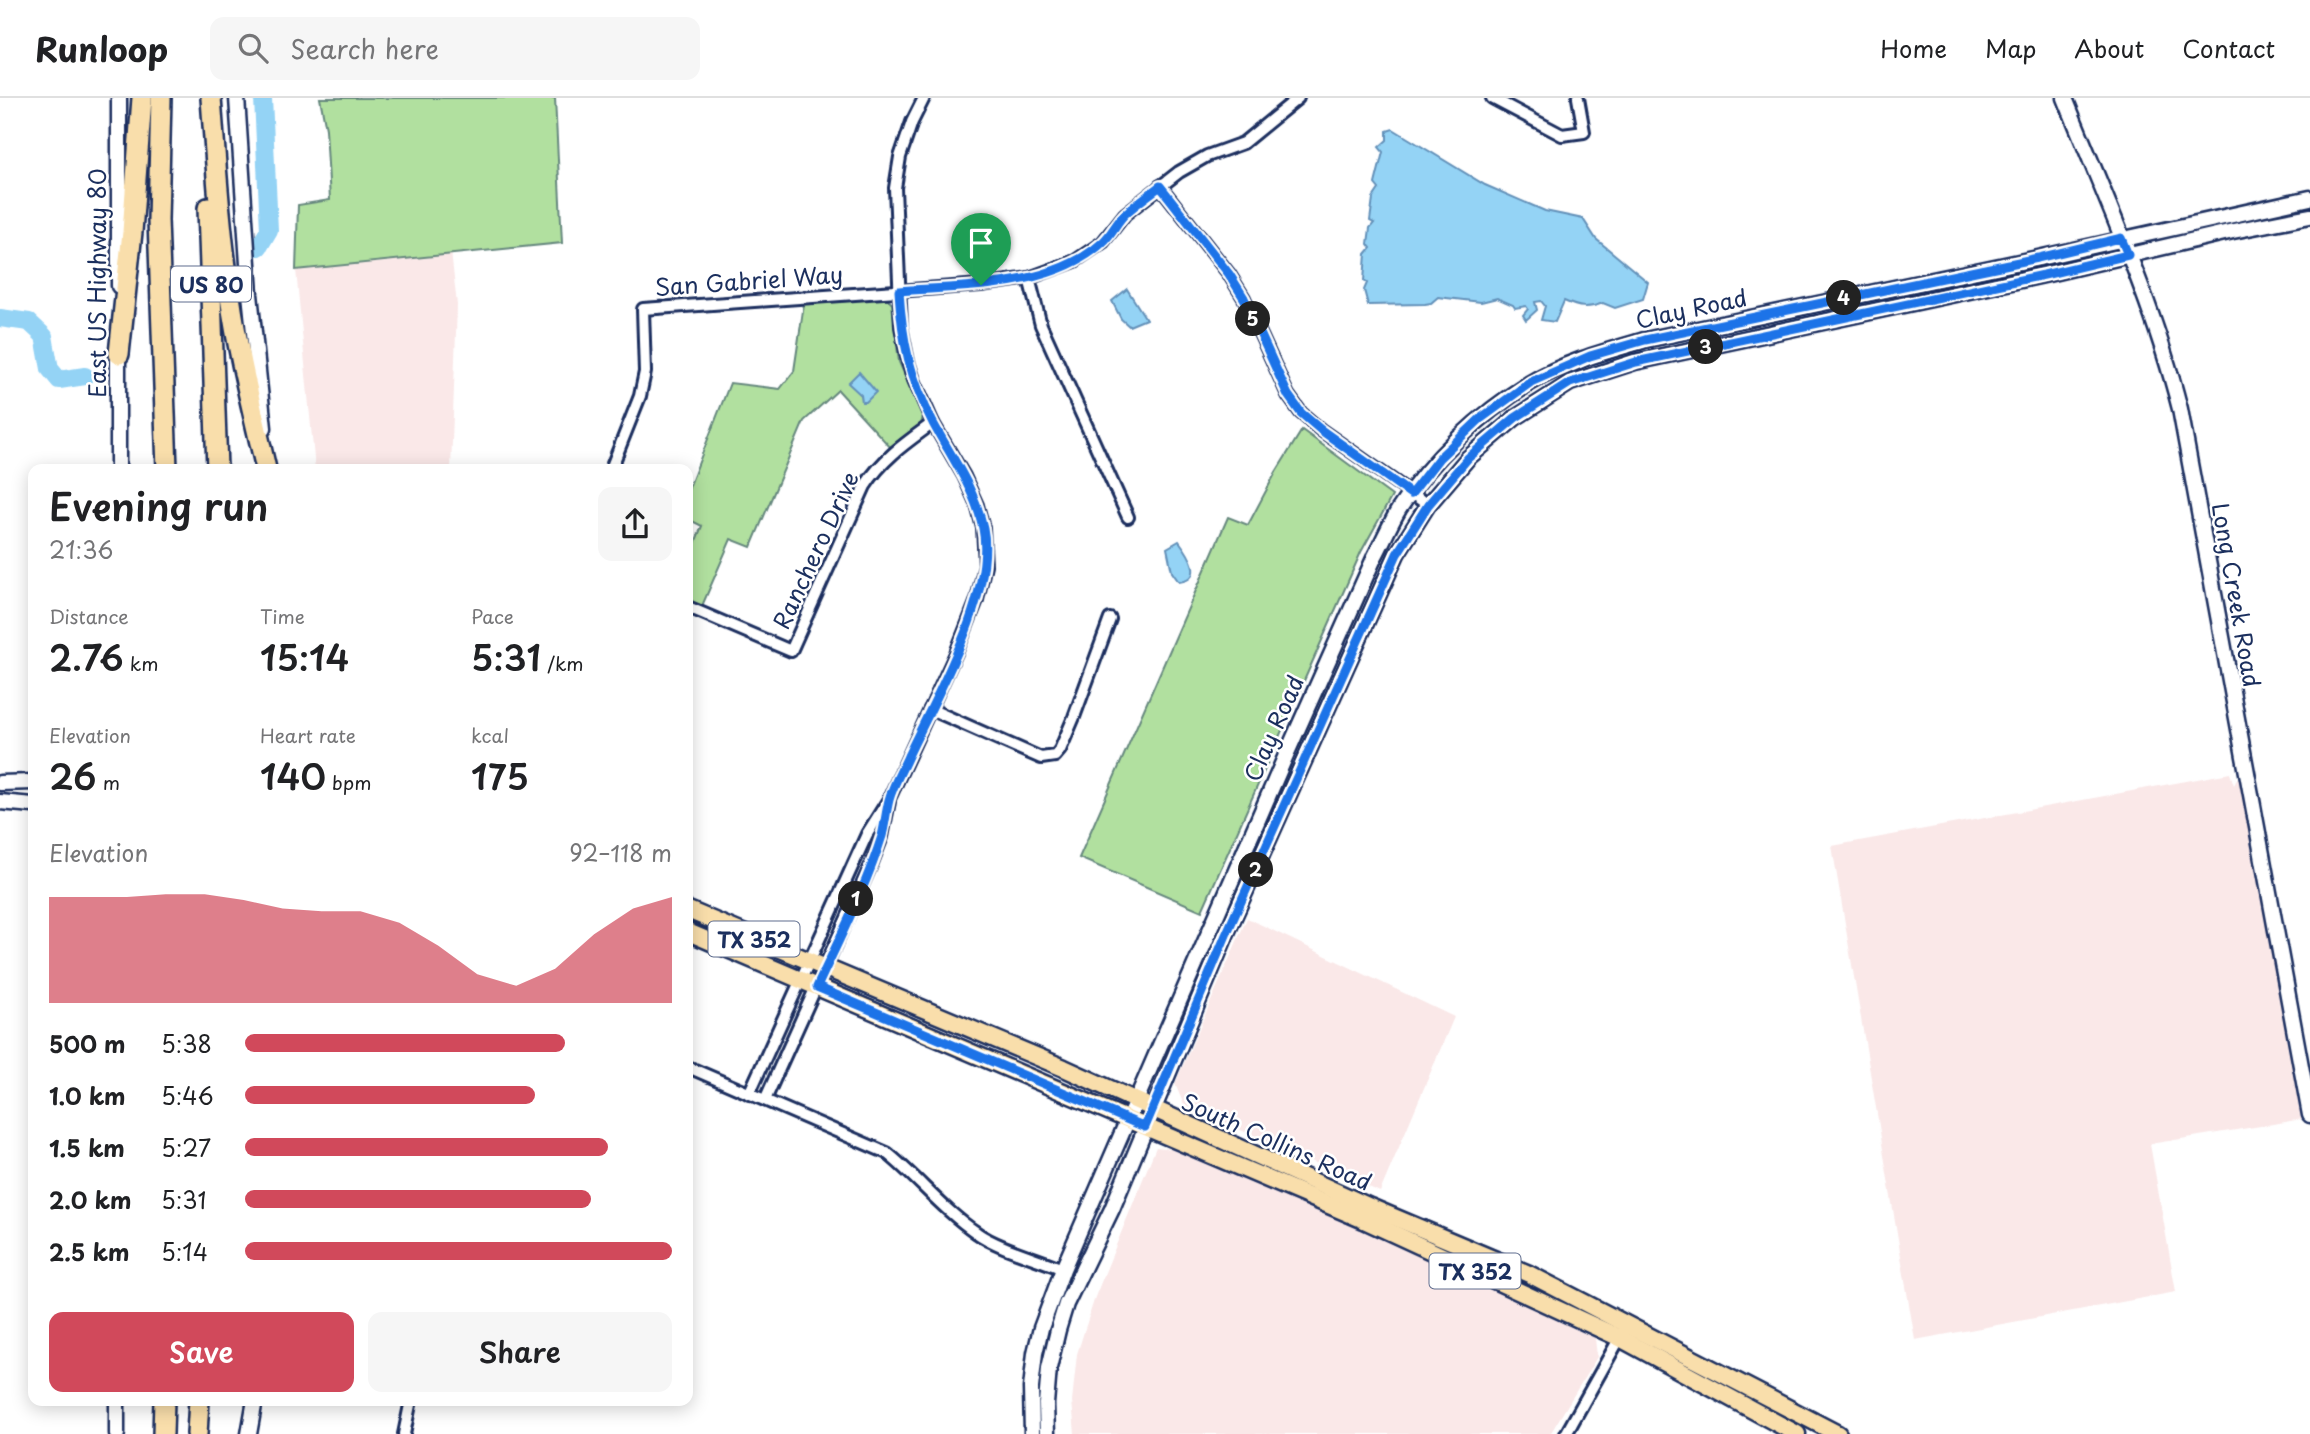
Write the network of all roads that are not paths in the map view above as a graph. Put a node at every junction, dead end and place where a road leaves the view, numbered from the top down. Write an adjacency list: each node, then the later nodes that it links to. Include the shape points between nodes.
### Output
1 (119, 98): 19 (main road, East US Highway 80)
2 (142, 98): 19 (highway)
3 (161, 98): 22 (highway, US 80, via 158,220)
4 (204, 98): 23 (highway, US 80)
5 (211, 98): 24 (highway, via 230,298)
6 (237, 98): 25 (main road)
7 (924, 98): 18 (street, via 900,157 895,188)
8 (1298, 98): 12 (street, via 1243,143 1207,156)
9 (1492, 98): 10 (street, via 1562,135 1584,132)
10 (1578, 98)
11 (2065, 98): 15 (main road, Long Creek Road)
12 (1160, 186): 17 (street, via 1125,214 1103,242 1075,261); 27 (street, via 1244,298 1288,395 1301,413)
13 (2310, 198): 15 (main road, Clay Road)
14 (2310, 216): 16 (main road, Clay Road)
15 (2121, 238): 16 (main road, Long Creek Road); 27 (main road, Clay Road, via 1645,340 1590,356 1531,382 1480,419 1439,458)
16 (2128, 255): 28 (main road, Clay Road, via 1636,362 1570,383 1468,458); 51 (main road, Long Creek Road, via 2180,409)
17 (1029, 278): 18 (street); 29 (street, via 1041,325)
18 (899, 291): 20 (street, via 908,362); 26 (street, San Gabriel Way, via 643,309 645,372)
19 (119, 354): 21 (main road, East US Highway 80)
20 (933, 423): 30 (street, Ranchero Drive, via 892,452 865,486 791,651); 32 (street, via 977,505 985,544 977,600)
21 (118, 464)
22 (167, 464)
23 (218, 464)
24 (266, 464)
25 (267, 464)
26 (613, 464)
27 (1411, 494): 28 (street); 49 (main road, Clay Road, via 1375,556)
28 (1428, 505): 50 (main road, Clay Road, via 1397,554)
29 (1128, 517)
30 (693, 609)
31 (1110, 619): 32 (street, via 1055,756 1041,758)
32 (930, 709): 35 (street)
33 (28, 782): 34 (main road)
34 (0, 783)
35 (889, 799): 38 (street); 39 (street, via 882,836)
36 (0, 802): 37 (main road)
37 (28, 804)
38 (844, 883): 39 (street); 42 (street)
39 (860, 889): 43 (street)
40 (693, 912): 42 (main road, South Collins Road / TX 352)
41 (693, 935): 44 (main road, South Collins Road / TX 352)
42 (809, 962): 43 (main road, South Collins Road / TX 352); 44 (street)
43 (825, 969): 45 (street); 49 (main road, South Collins Road / TX 352)
44 (800, 980): 45 (main road, South Collins Road / TX 352); 47 (street)
45 (817, 987): 48 (street); 52 (main road, South Collins Road / TX 352)
46 (693, 1069): 47 (street)
47 (749, 1094): 48 (street)
48 (765, 1100): 55 (street, via 887,1153 979,1235)
49 (1135, 1101): 50 (main road, South Collins Road / TX 352); 52 (main road, Clay Road)
50 (1152, 1110): 53 (main road, Clay Road); 54 (main road, South Collins Road / TX 352)
51 (2310, 1115)
52 (1126, 1119): 53 (main road, South Collins Road / TX 352); 55 (main road, Clay Road)
53 (1145, 1127): 54 (main road, South Collins Road / TX 352); 56 (main road, Clay Road)
54 (1360, 1210): 57 (main road, South Collins Road / TX 352, via 1529,1274)
55 (1063, 1269): 56 (main road); 68 (main road, Clay Road, via 1035,1353)
56 (1079, 1276): 69 (main road, Clay Road, via 1052,1355)
57 (1624, 1331): 70 (street); 71 (main road, South Collins Road / TX 352); 72 (main road, South Collins Road / TX 352)
58 (117, 1406): 63 (main road)
59 (164, 1406): 64 (highway)
60 (199, 1406): 65 (highway)
61 (254, 1406): 66 (main road)
62 (410, 1406): 67 (street)
63 (117, 1434)
64 (163, 1434)
65 (197, 1434)
66 (249, 1434)
67 (404, 1434)
68 (1032, 1434)
69 (1047, 1434)
70 (1566, 1434)
71 (1797, 1434)
72 (1838, 1434)

